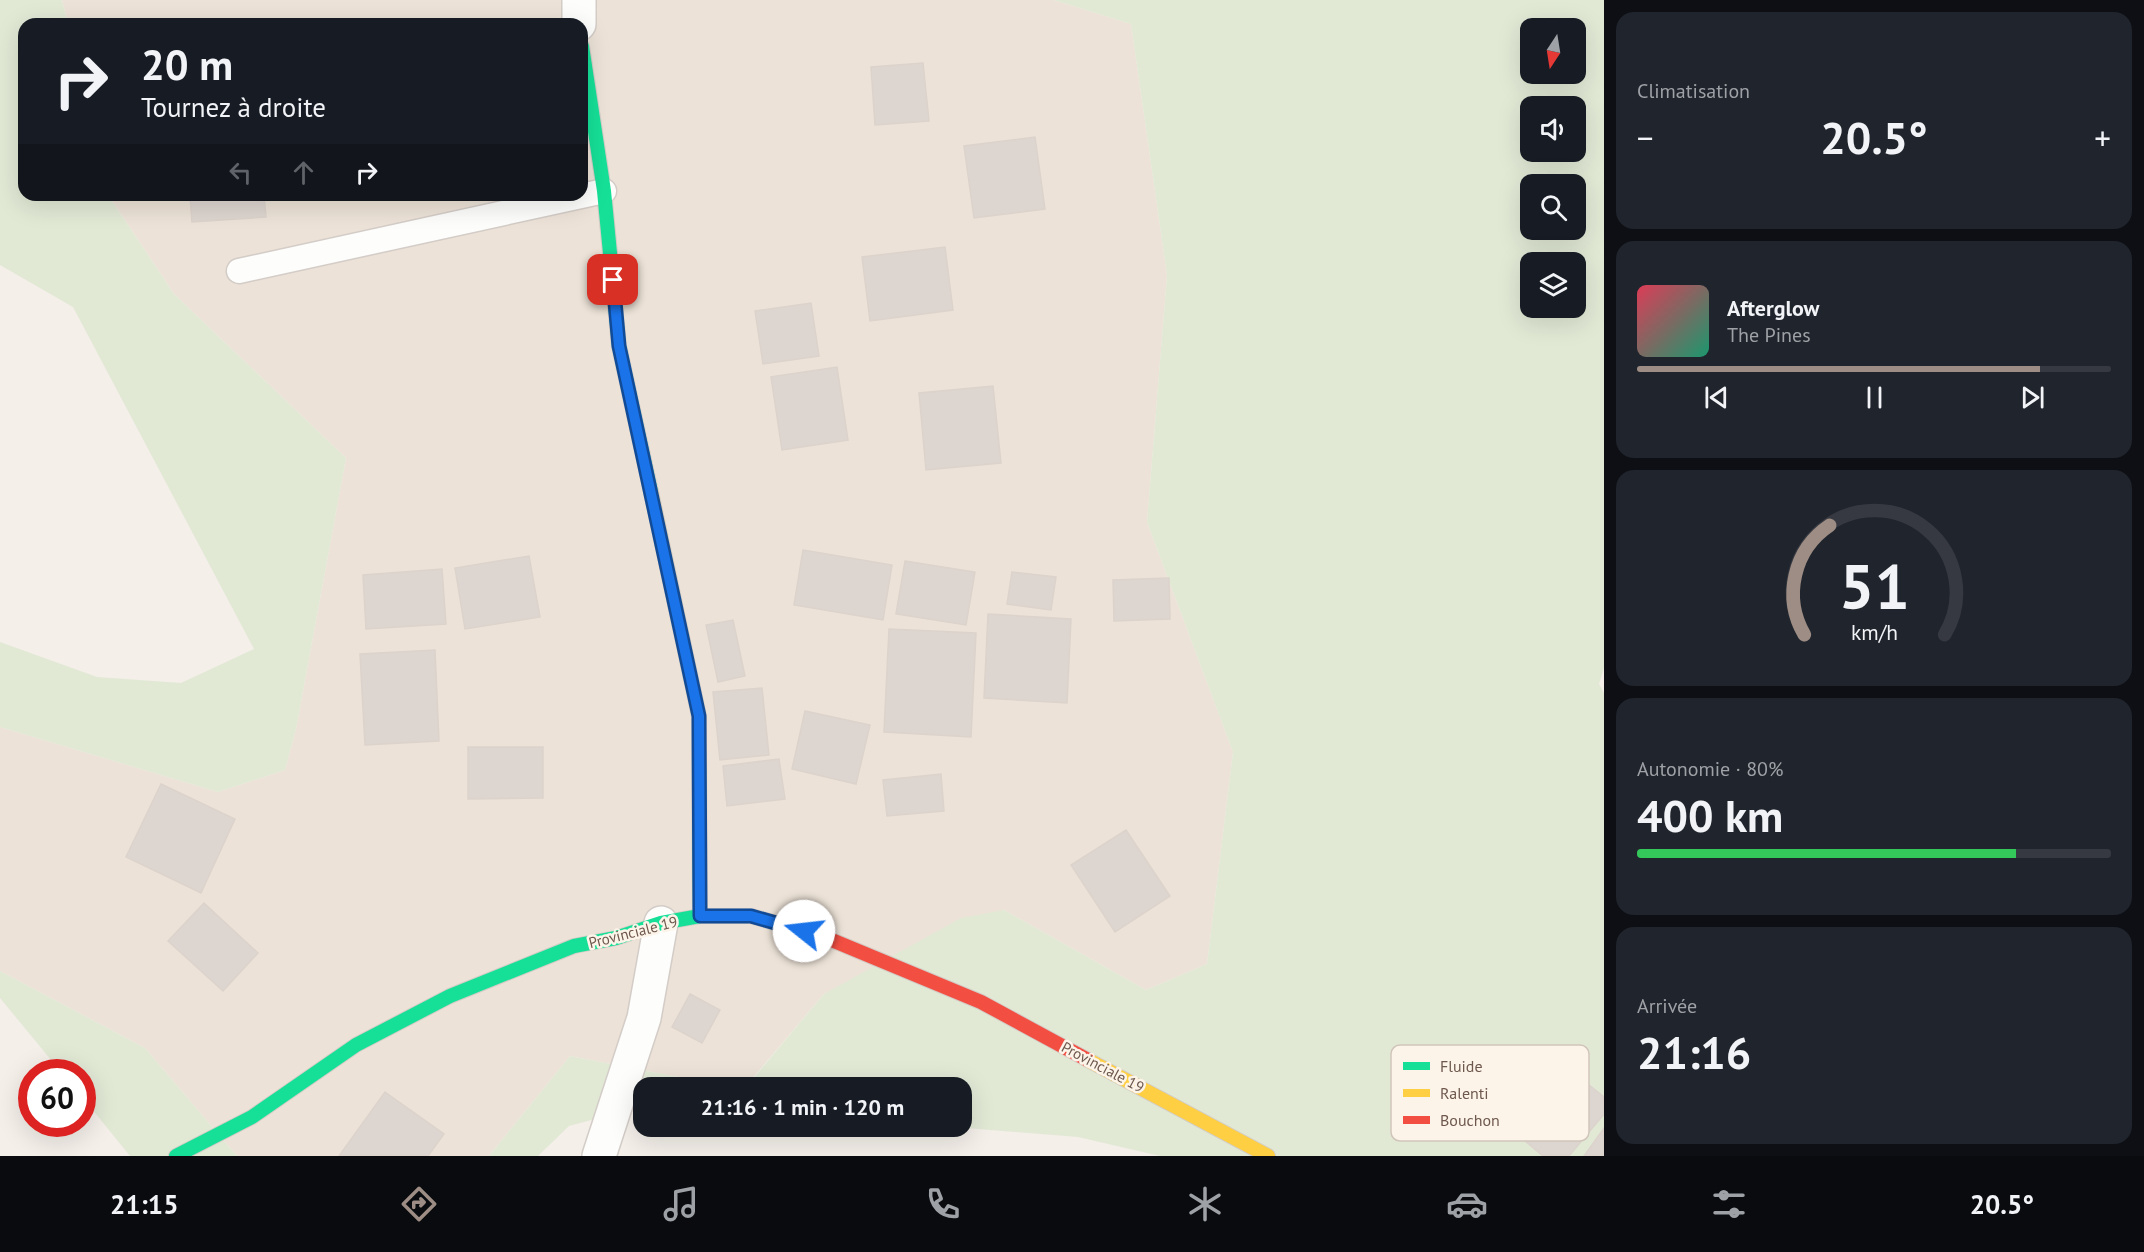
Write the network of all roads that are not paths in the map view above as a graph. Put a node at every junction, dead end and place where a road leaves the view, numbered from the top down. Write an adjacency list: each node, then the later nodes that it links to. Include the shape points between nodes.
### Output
1 (579, 0): 2 (street)
2 (579, 18)
3 (588, 86): 4 (main road)
4 (604, 191): 5 (lane); 8 (main road, via 619,346 699,716)
5 (588, 195)
6 (558, 201): 7 (lane)
7 (239, 271)
8 (700, 916): 9 (main road, Provinciale 19); 12 (main road, Provinciale 19, via 751,916 822,936 981,1002)
9 (661, 923): 10 (main road, Provinciale 19, via 616,938 574,946 450,996 356,1045 252,1117); 11 (street, via 644,1018)
10 (176, 1156)
11 (599, 1156)
12 (1268, 1156)

